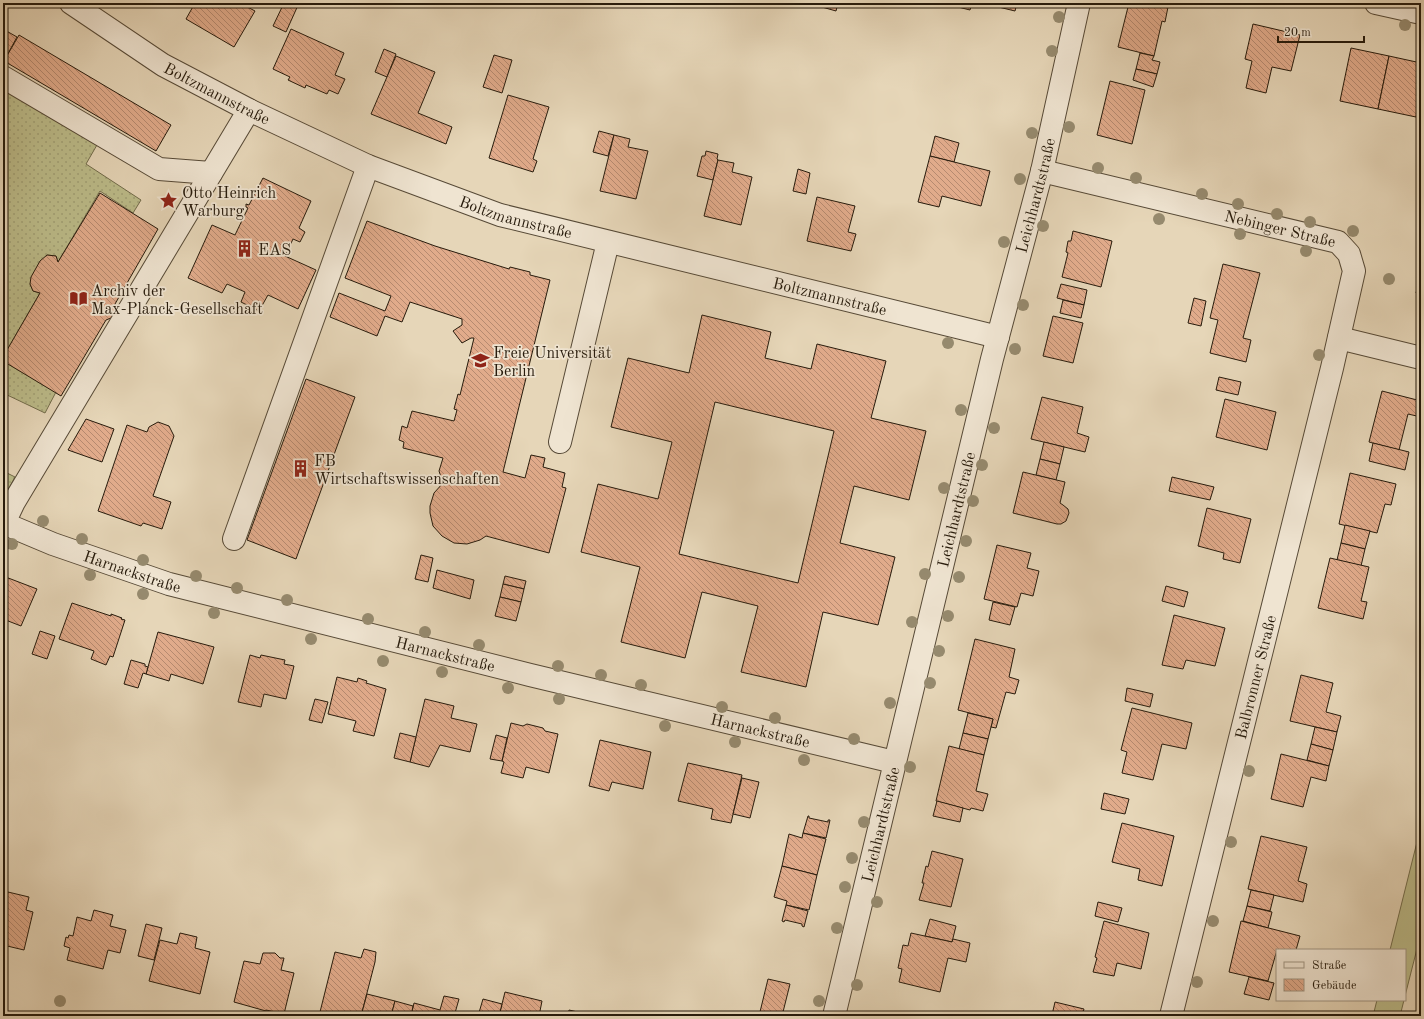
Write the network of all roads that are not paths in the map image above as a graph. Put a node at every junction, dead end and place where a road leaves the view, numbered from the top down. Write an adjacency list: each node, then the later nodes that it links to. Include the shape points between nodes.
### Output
1 (71, 3): 6 (street, Boltzmannstraße, via 163,65)
2 (1079, 3): 8 (street, Leichhardtstraße)
3 (1376, 3): 4 (street)
4 (1421, 13)
5 (3, 77): 9 (street, via 159,169)
6 (249, 110): 7 (street, Boltzmannstraße); 9 (street)
7 (368, 166): 10 (street, Boltzmannstraße, via 500,215); 16 (street)
8 (1042, 171): 11 (street, Leichhardtstraße); 12 (street, Nebinger Straße, via 1338,242 1349,254 1354,271)
9 (211, 173): 15 (street)
10 (608, 242): 11 (street, Boltzmannstraße); 14 (street)
11 (998, 337): 17 (street, Leichhardtstraße)
12 (1339, 338): 13 (street); 19 (street, Balbronner Straße)
13 (1421, 358)
14 (560, 442)
15 (3, 523): 17 (street, Harnackstraße, via 52,544 169,584 530,675)
16 (234, 539)
17 (894, 762): 18 (street, Leichhardtstraße)
18 (834, 1016)
19 (1171, 1016)

